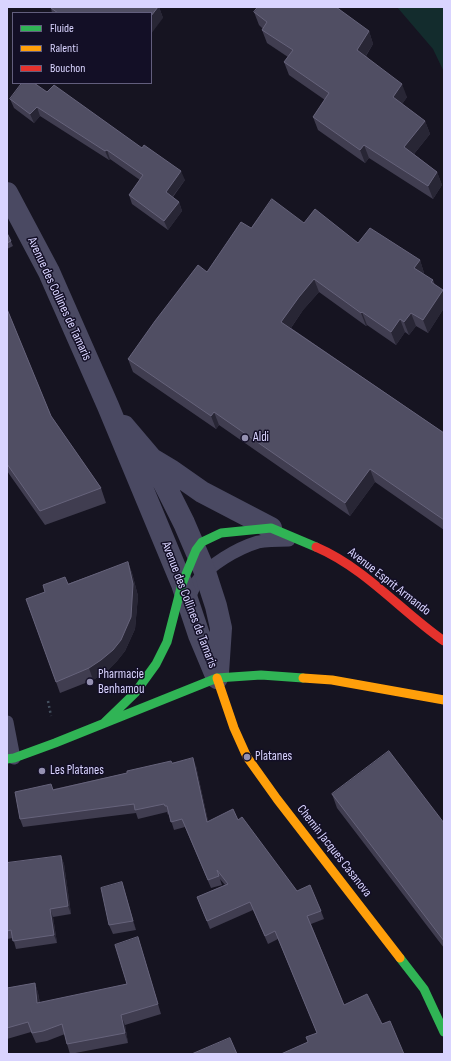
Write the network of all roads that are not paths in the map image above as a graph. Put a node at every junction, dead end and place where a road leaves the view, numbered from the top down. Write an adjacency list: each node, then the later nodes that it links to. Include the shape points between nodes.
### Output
1 (7, 193): 2 (street, Avenue des Collines de Tamaris, via 49,272)
2 (108, 406): 3 (street, Avenue des Collines de Tamaris); 8 (street, Avenue des Collines de Tamaris)
3 (152, 460): 4 (street, Avenue des Collines de Tamaris, via 202,492); 6 (street, Avenue des Collines de Tamaris)
4 (271, 528): 5 (street, Avenue Esprit Armando); 6 (street, Avenue Esprit Armando, via 221,533 202,542)
5 (303, 541): 7 (lane, via 258,542 236,551); 9 (street, Avenue Esprit Armando, via 333,554)
6 (196, 550): 7 (street, Avenue des Collines de Tamaris); 8 (street, Avenue Esprit Armando)
7 (205, 572): 8 (lane); 10 (street, Avenue des Collines de Tamaris, via 220,628)
8 (185, 592): 10 (street, Avenue des Collines de Tamaris, via 199,635); 13 (street, Avenue Esprit Armando, via 156,664 135,693)
9 (444, 641)
10 (218, 678): 11 (street, via 260,675 332,680); 13 (street); 15 (street, Chemin Jacques Casanova, via 234,728 248,757 277,799 424,989)
11 (444, 700)
12 (7, 722): 14 (lane)
13 (104, 723): 14 (street)
14 (11, 759)
15 (444, 1032)

